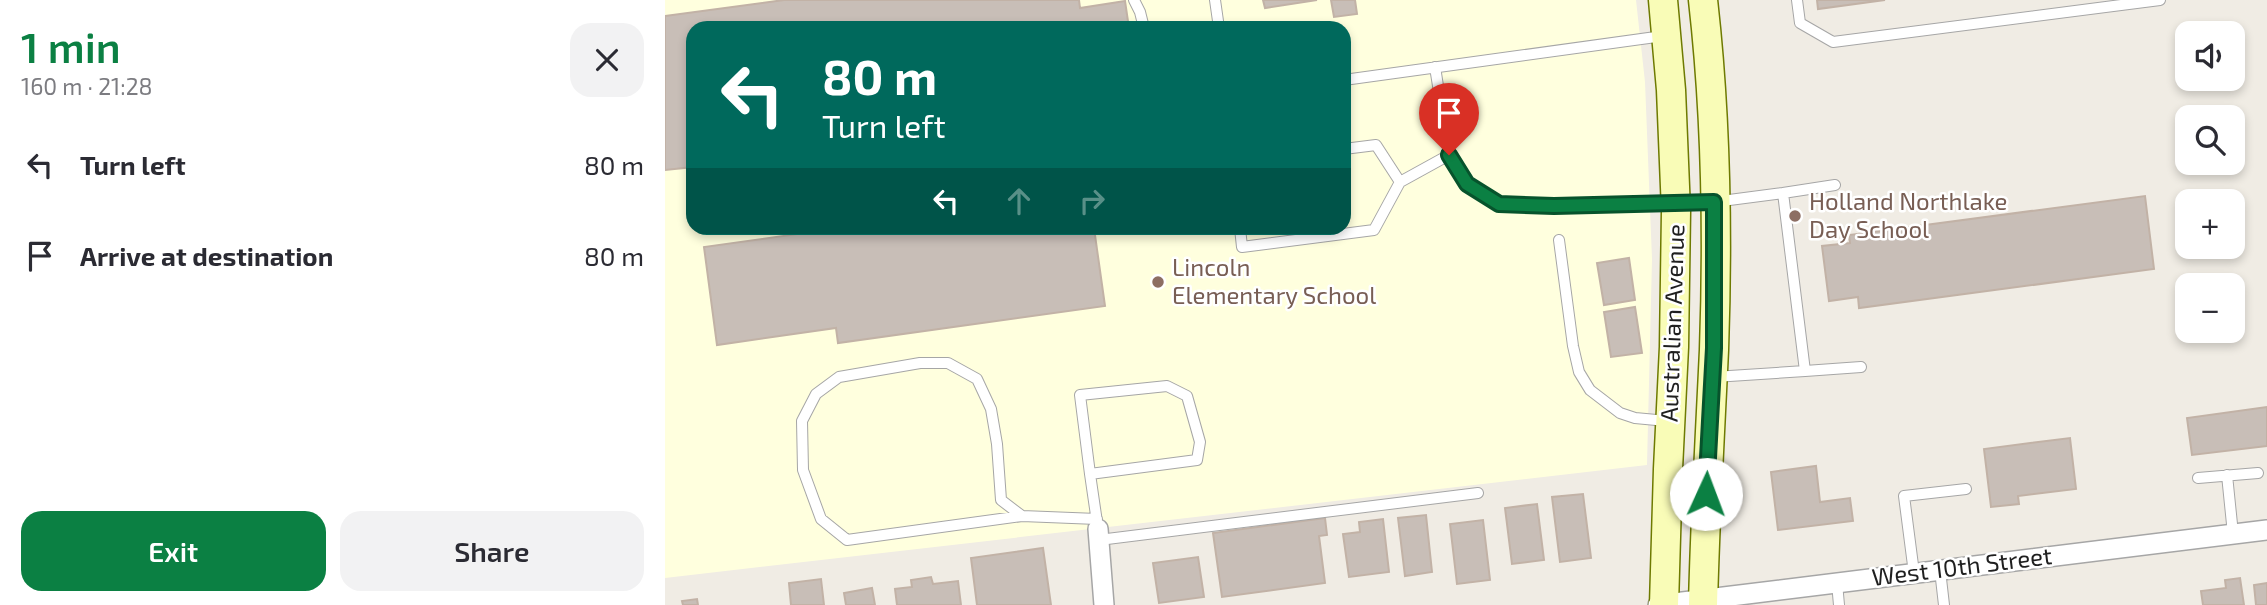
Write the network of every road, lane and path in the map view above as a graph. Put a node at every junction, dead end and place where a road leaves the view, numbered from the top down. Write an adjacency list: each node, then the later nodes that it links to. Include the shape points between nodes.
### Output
1 (1134, 0): 7 (lane)
2 (1215, 0): 8 (lane)
3 (1663, 0): 9 (main road, Australian Avenue)
4 (1703, 0): 17 (main road, Australian Avenue)
5 (1797, 0): 6 (lane, via 1800,23 1833,42)
6 (2160, 0)
7 (1142, 21)
8 (1218, 21)
9 (1667, 35): 10 (lane); 18 (main road, Australian Avenue)
10 (1435, 67): 11 (lane); 13 (lane)
11 (1351, 79)
12 (1351, 148): 14 (lane, via 1376,145)
13 (1449, 155): 14 (lane); 18 (lane, via 1467,184 1499,204)
14 (1399, 182): 19 (lane, via 1374,230)
15 (1835, 185): 16 (lane)
16 (1783, 193): 17 (lane); 24 (lane)
17 (1714, 202): 18 (lane); 25 (main road, Australian Avenue)
18 (1675, 203): 26 (main road, Australian Avenue)
19 (1351, 233)
20 (1241, 235): 21 (lane, via 1242,247)
21 (1335, 235)
22 (1559, 240): 26 (lane, via 1573,346 1579,372 1590,390 1620,413)
23 (1860, 367): 24 (lane)
24 (1805, 371): 25 (lane)
25 (1712, 377): 41 (main road, Australian Avenue)
26 (1670, 421): 44 (main road, Australian Avenue)
27 (2258, 472): 29 (lane)
28 (1090, 474): 28 (lane, via 1080,395 1167,386 1187,396 1200,442 1197,460); 34 (lane)
29 (2227, 475): 30 (lane); 36 (lane)
30 (2198, 478)
31 (1966, 489): 38 (lane, via 1904,496)
32 (1478, 494): 34 (lane)
33 (1022, 516): 33 (lane, via 1000,500 991,410 977,379 947,363 920,363 839,377 815,394 802,421 803,470 821,519 847,540); 34 (lane)
34 (1098, 529): 42 (street)
35 (2267, 530): 36 (street, West 10th Street)
36 (2233, 534): 37 (street, West 10th Street)
37 (1940, 570): 38 (street, West 10th Street); 46 (lane)
38 (1914, 573): 39 (street, West 10th Street)
39 (1837, 583): 40 (street, West 10th Street); 45 (lane)
40 (1775, 598): 41 (street, West 10th Street)
41 (1703, 602): 44 (street, West 10th Street)
42 (1104, 605)
43 (1658, 605): 44 (street, West 10th Street)
44 (1664, 605)
45 (1839, 605)
46 (1944, 605)

